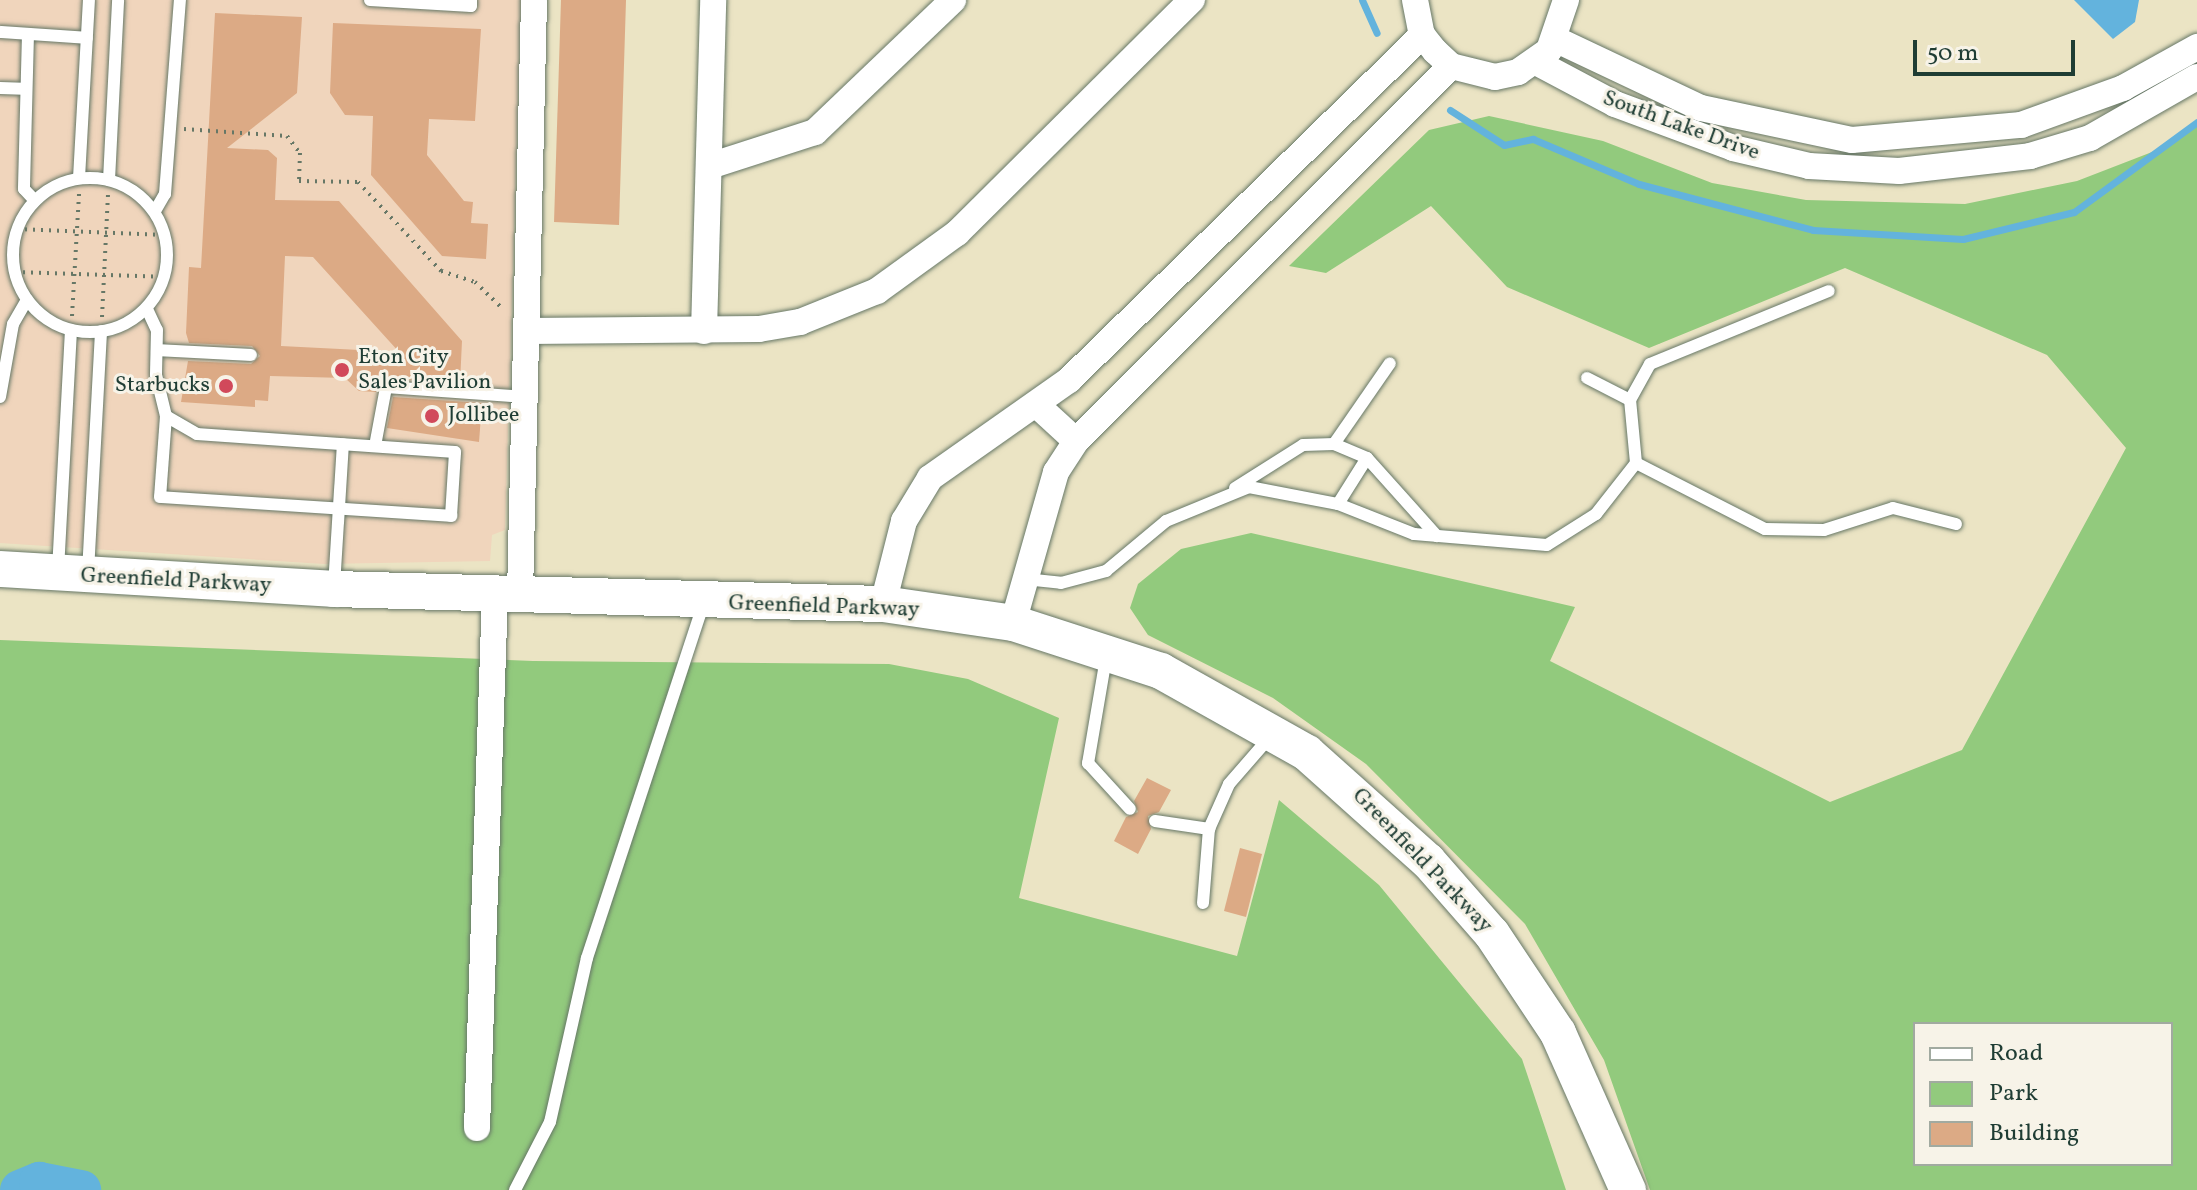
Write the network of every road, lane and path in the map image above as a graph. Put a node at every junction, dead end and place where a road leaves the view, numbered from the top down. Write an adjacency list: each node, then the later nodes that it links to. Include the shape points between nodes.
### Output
1 (89, 0): 15 (lane)
2 (118, 0): 26 (lane)
3 (180, 0): 23 (lane)
4 (370, 0): 5 (lane, via 471,6)
5 (471, 0)
6 (534, 0): 42 (street)
7 (713, 0): 24 (street)
8 (953, 0): 24 (street, via 815,132)
9 (1192, 0): 43 (street, via 908,273 800,322)
10 (1415, 0): 14 (street)
11 (1568, 2): 16 (street)
12 (0, 32): 13 (lane)
13 (28, 34): 15 (lane); 22 (lane)
14 (1422, 35): 19 (street); 51 (street)
15 (87, 38): 25 (lane)
16 (1557, 40): 17 (street, South Lake Drive, via 1583,58 1701,108 1852,140 2021,125 2123,88); 18 (street)
17 (2197, 47)
18 (1536, 62): 19 (street, via 1495,77); 20 (street, South Lake Drive, via 1615,104 1733,148 1809,166 1886,171 2045,152 2140,115)
19 (1451, 66): 53 (street)
20 (2197, 77)
21 (0, 88): 22 (lane)
22 (23, 89): 27 (lane, via 24,189)
23 (170, 129): 28 (lane, via 165,194); 42 (path, via 287,136 300,153 299,181 358,182 441,271 475,282)
24 (710, 166): 43 (street)
25 (79, 178): 26 (lane); 27 (lane); 30 (path)
26 (109, 180): 28 (lane); 31 (path)
27 (35, 201): 29 (lane)
28 (155, 211): 32 (lane)
29 (17, 229): 30 (path); 33 (lane)
30 (76, 232): 31 (path); 34 (path)
31 (106, 233): 32 (path); 35 (path)
32 (165, 235): 36 (lane)
33 (15, 272): 34 (path); 38 (lane)
34 (74, 274): 35 (path); 40 (path)
35 (104, 275): 36 (path); 41 (path)
36 (162, 277): 39 (lane)
37 (1829, 291): 50 (lane, via 1666,355 1650,364)
38 (27, 300): 40 (lane); 48 (lane, via 13,324)
39 (147, 309): 41 (lane); 44 (lane)
40 (71, 330): 41 (lane); 65 (lane)
41 (101, 331): 65 (lane)
42 (527, 331): 43 (street); 49 (street)
43 (704, 331)
44 (157, 350): 45 (lane); 52 (lane)
45 (251, 355)
46 (1390, 363): 55 (lane)
47 (1587, 378): 50 (lane)
48 (0, 397)
49 (526, 397): 56 (lane, via 386,387); 68 (street)
50 (1630, 400): 58 (lane)
51 (1039, 407): 53 (street); 70 (street, via 914,495)
52 (166, 416): 54 (lane, via 197,434); 61 (lane, via 160,497)
53 (1076, 441): 66 (street, via 1056,472)
54 (343, 444): 56 (lane); 61 (lane)
55 (1334, 444): 57 (lane); 59 (lane, via 1303,445)
56 (375, 446): 61 (lane, via 455,452 451,516)
57 (1367, 458): 60 (lane); 63 (lane)
58 (1636, 463): 62 (lane, via 1765,529 1824,530 1893,508); 63 (lane, via 1596,514 1547,545)
59 (1235, 488): 60 (lane); 66 (lane, via 1166,521 1106,571 1061,583)
60 (1338, 504): 63 (lane, via 1382,526)
61 (338, 510): 67 (lane)
62 (1956, 524)
63 (1437, 536)
64 (0, 569): 65 (main road, Greenfield Parkway)
65 (73, 575): 67 (main road, Greenfield Parkway)
66 (1024, 579): 71 (street)
67 (334, 589): 68 (main road, Greenfield Parkway)
68 (509, 595): 69 (main road, Greenfield Parkway); 78 (street, via 491,1014 482,1029)
69 (704, 602): 70 (main road, Greenfield Parkway); 79 (lane, via 684,679 587,958 550,1122)
70 (883, 604): 71 (main road, Greenfield Parkway)
71 (1013, 623): 72 (main road, Greenfield Parkway)
72 (1107, 652): 73 (main road, Greenfield Parkway, via 1161,671); 74 (lane, via 1088,763)
73 (1274, 731): 76 (lane, via 1229,784); 80 (main road, Greenfield Parkway, via 1356,790 1492,934 1558,1033)
74 (1130, 809)
75 (1155, 821): 76 (lane)
76 (1209, 829): 77 (lane)
77 (1203, 903)
78 (477, 1128)
79 (515, 1190)
80 (1628, 1190)

